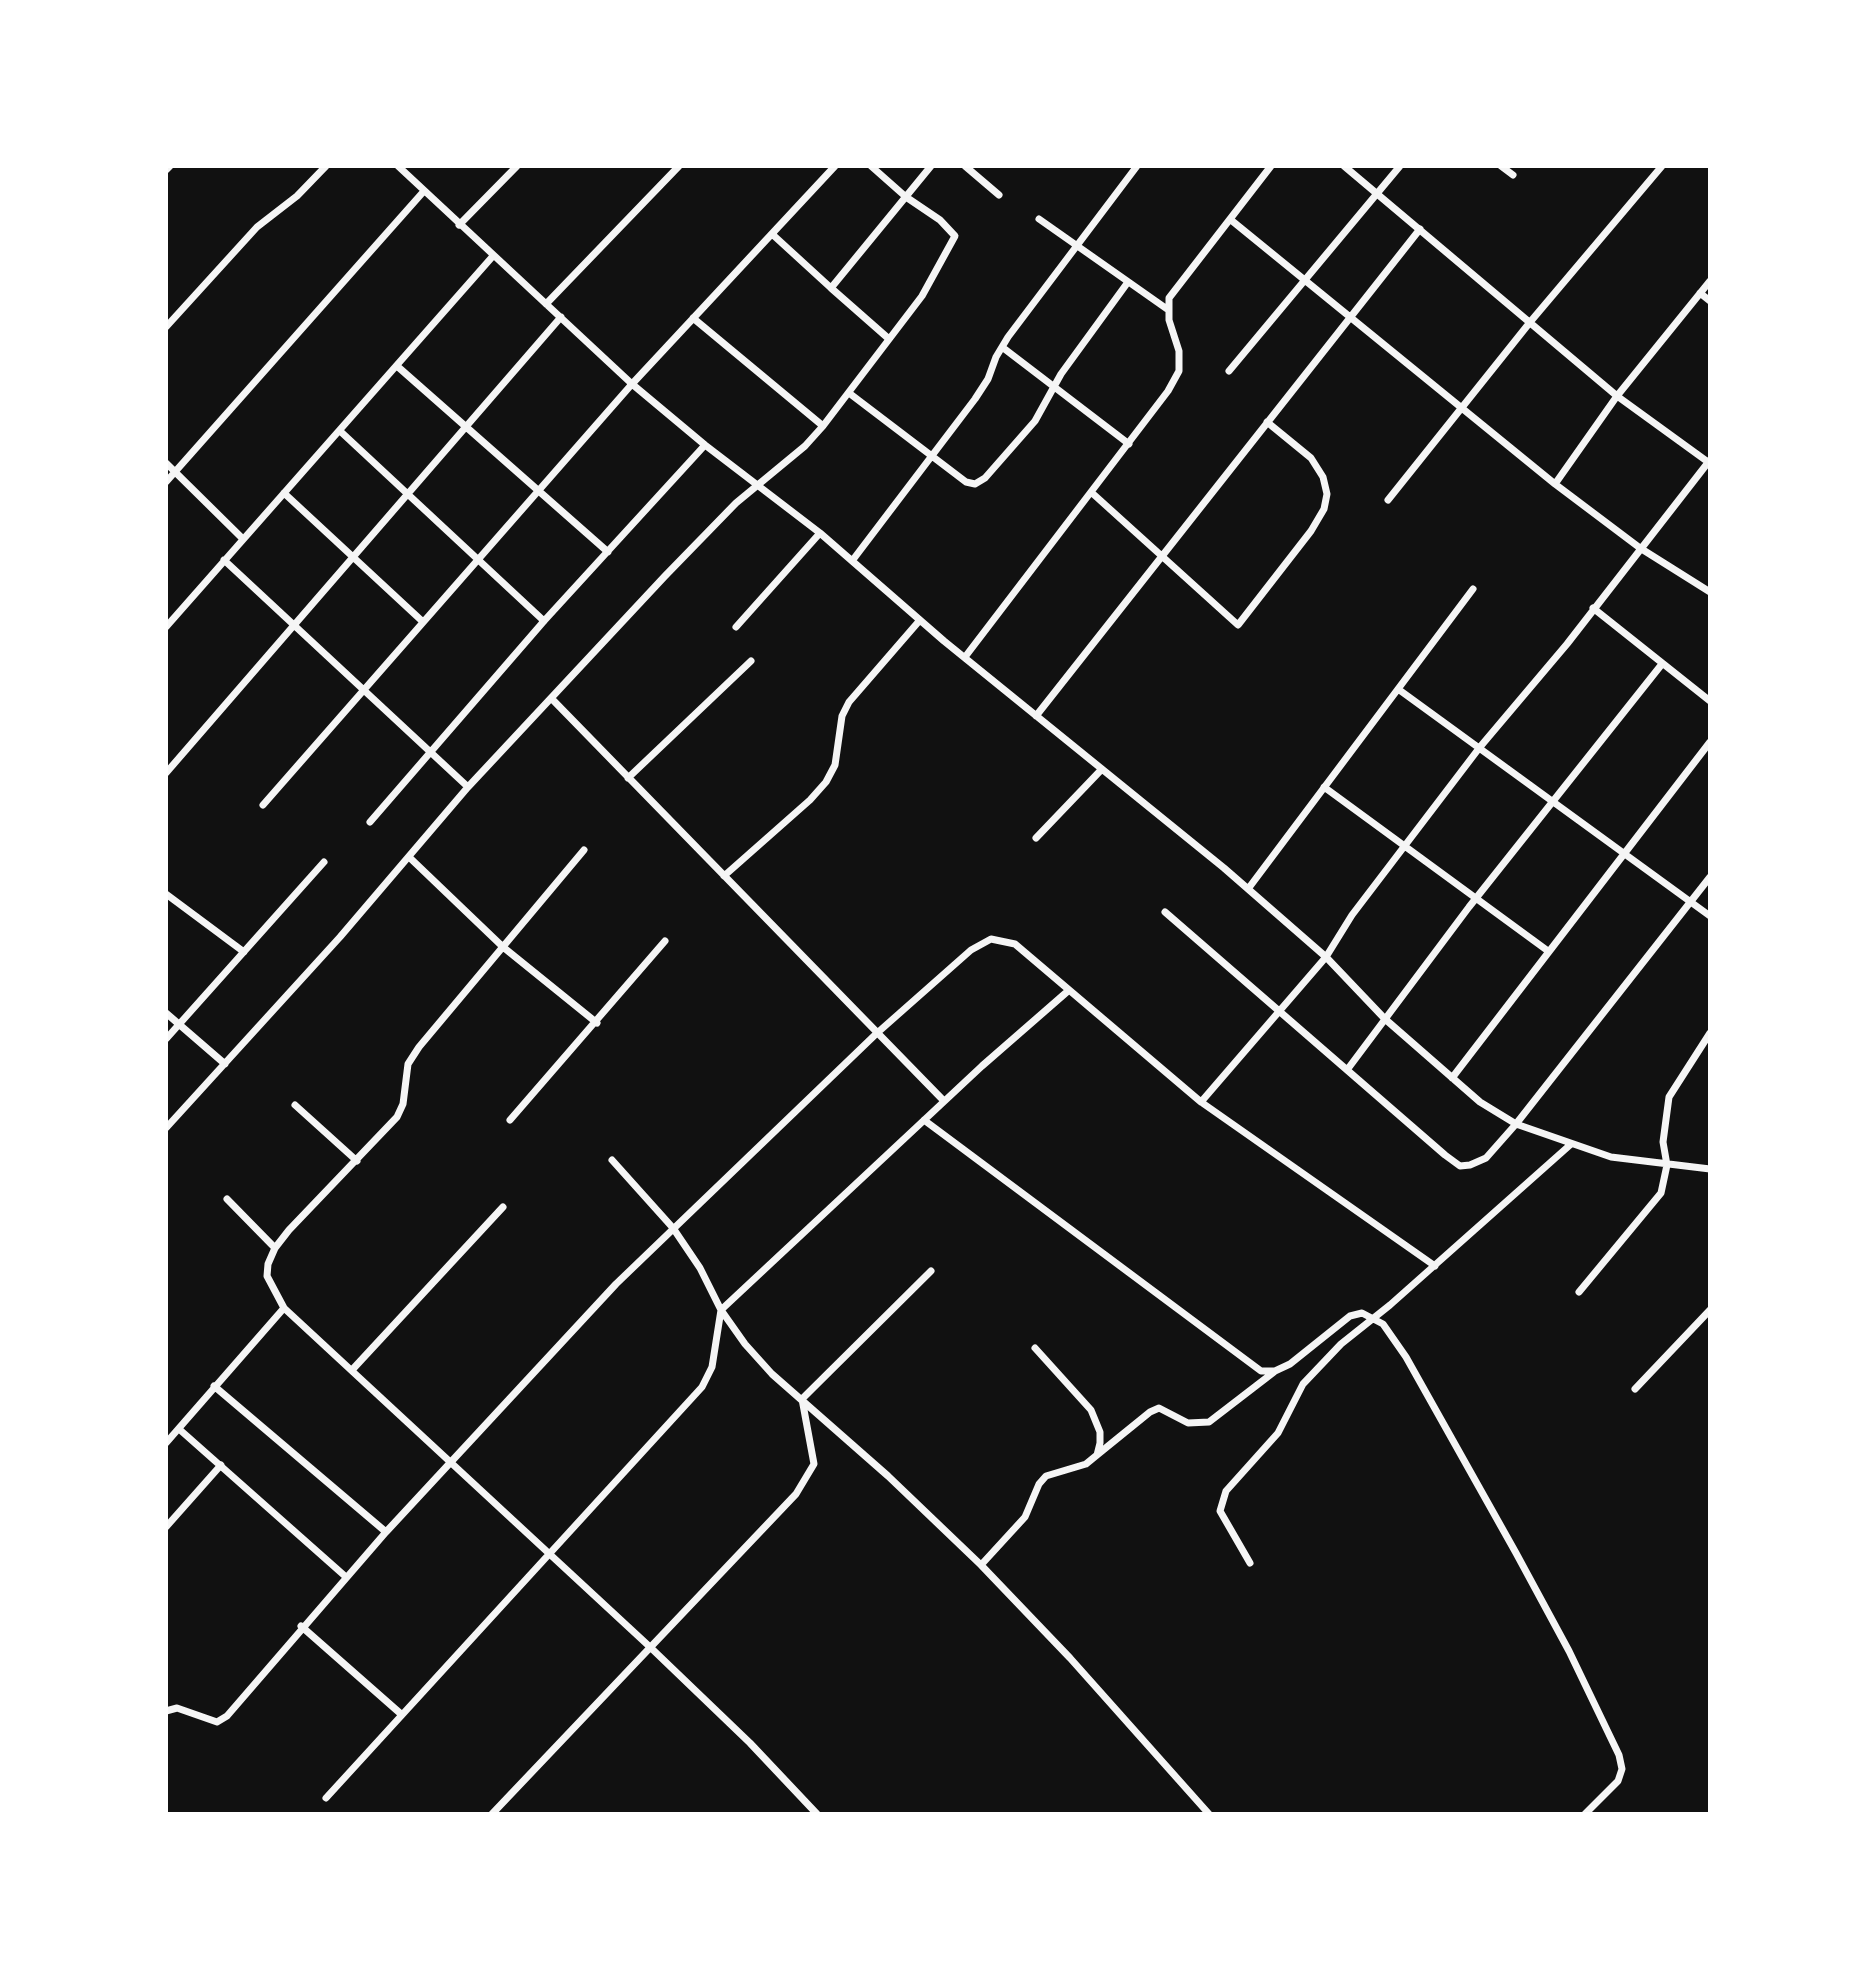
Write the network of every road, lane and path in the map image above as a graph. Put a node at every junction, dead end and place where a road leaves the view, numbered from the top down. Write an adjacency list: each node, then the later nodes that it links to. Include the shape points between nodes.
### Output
1 (326, 166): 39 (street, via 257,227)
2 (398, 166): 16 (street)
3 (517, 166): 22 (street)
4 (679, 166): 33 (street)
5 (835, 166): 24 (street)
6 (871, 166): 19 (street)
7 (931, 166): 19 (street)
8 (965, 166): 17 (street)
9 (1137, 166): 25 (street)
10 (1271, 166): 21 (street)
11 (1344, 166): 18 (street)
12 (1400, 166): 18 (street)
13 (1501, 166): 15 (street)
14 (1662, 166): 38 (street)
15 (1513, 175)
16 (424, 191): 22 (street); 58 (street)
17 (999, 195)
18 (1375, 195): 23 (street); 29 (street)
19 (906, 197): 30 (street); 40 (street, via 956,236 928,287)
20 (1039, 219): 25 (street)
21 (1231, 220): 29 (street); 34 (street, via 1174,288)
22 (459, 225): 26 (street)
23 (1420, 229): 36 (street); 38 (street)
24 (772, 234): 30 (street); 37 (street)
25 (1078, 246): 28 (street); 41 (street)
26 (493, 256): 33 (street); 42 (street)
27 (1710, 281): 31 (street)
28 (1128, 282): 34 (street); 45 (street)
29 (1304, 282): 36 (street); 43 (street)
30 (831, 288): 40 (street)
31 (1700, 293): 32 (street); 47 (street)
32 (1710, 301)
33 (546, 304): 35 (street)
34 (1167, 309): 53 (street, via 1179,351 1179,371)
35 (561, 317): 44 (street); 51 (street)
36 (1348, 317): 48 (street); 49 (street)
37 (693, 318): 44 (street); 50 (street)
38 (1531, 321): 47 (street); 48 (street)
39 (166, 327)
40 (889, 339): 46 (street)
41 (1002, 347): 45 (street); 55 (street, via 989,379)
42 (397, 366): 51 (street); 52 (street)
43 (1228, 371)
44 (632, 384): 54 (street); 62 (street)
45 (1055, 387): 53 (street); 55 (street, via 1035,421 975,484)
46 (849, 393): 50 (street); 55 (street)
47 (1617, 396): 56 (street); 60 (street)
48 (1459, 409): 60 (street); 66 (street)
49 (1267, 422): 71 (street); 71 (street, via 1311,458 1327,494 1311,531 1238,625)
50 (823, 426): 61 (street)
51 (467, 428): 62 (street); 65 (street)
52 (340, 431): 64 (street); 65 (street)
53 (1129, 443): 63 (street)
54 (705, 445): 61 (street); 70 (street)
55 (932, 457): 75 (street)
56 (1709, 461): 69 (street)
57 (166, 463): 58 (street)
58 (176, 472): 59 (street); 68 (street)
59 (166, 482)
60 (1555, 484): 69 (street)
61 (755, 485): 67 (street); 90 (street)
62 (539, 492): 70 (street); 73 (street)
63 (1091, 492): 71 (street); 85 (street)
64 (284, 493): 68 (street); 72 (street)
65 (409, 496): 72 (street); 73 (street)
66 (1388, 500)
67 (820, 533): 75 (street); 84 (street)
68 (243, 539): 74 (street)
69 (1640, 548): 77 (street); 78 (street)
70 (608, 552): 81 (street)
71 (1161, 556): 92 (street)
72 (354, 559): 80 (street); 83 (street)
73 (480, 559): 80 (street); 81 (street)
74 (224, 560): 82 (street); 83 (street)
75 (852, 561): 79 (street)
76 (1473, 589): 88 (street)
77 (1710, 592)
78 (1593, 608): 87 (street); 94 (street)
79 (920, 620): 85 (street); 110 (street, via 849,702 842,716 835,765 826,782)
80 (422, 621): 89 (street)
81 (544, 621): 95 (street)
82 (166, 626)
83 (295, 627): 89 (street); 97 (street)
84 (736, 627)
85 (965, 657): 92 (street)
86 (751, 662): 98 (street)
87 (1662, 664): 91 (street); 101 (street)
88 (1398, 689): 94 (street); 100 (street)
89 (365, 691): 95 (street); 102 (street)
90 (551, 698): 98 (street); 99 (street)
91 (1710, 701)
92 (1036, 716): 96 (street)
93 (1710, 742): 108 (street)
94 (1480, 747): 101 (street); 105 (street)
95 (432, 754): 99 (street); 103 (street)
96 (1102, 769): 104 (street); 112 (street)
97 (166, 773)
98 (628, 778): 110 (street)
99 (468, 787): 107 (street)
100 (1324, 787): 105 (street); 112 (street)
101 (1554, 801): 108 (street); 114 (street)
102 (262, 805)
103 (370, 822)
104 (1036, 838)
105 (1406, 847): 114 (street); 122 (street, via 1352,915)
106 (584, 850): 119 (street)
107 (409, 857): 119 (street); 132 (street)
108 (1624, 857): 115 (street); 121 (street)
109 (324, 862): 120 (street)
110 (724, 876): 130 (street)
111 (1710, 877): 115 (street)
112 (1248, 888): 122 (street)
113 (166, 894): 120 (street)
114 (1476, 899): 121 (street); 126 (street)
115 (1690, 901): 117 (street); 140 (street)
116 (1165, 912): 124 (street)
117 (1710, 916)
118 (665, 941): 128 (street)
119 (503, 947): 128 (street); 144 (street, via 419,1046 408,1064 397,1117)
120 (244, 951): 127 (street)
121 (1548, 951): 134 (street)
122 (1326, 957): 124 (street); 126 (street)
123 (1068, 991): 130 (street, via 1015,944 990,939 971,950); 135 (street); 136 (street)
124 (1279, 1011): 133 (street); 136 (street)
125 (166, 1013): 127 (street)
126 (1385, 1020): 133 (street); 134 (street)
127 (180, 1023): 131 (street); 132 (street)
128 (597, 1023): 138 (street)
129 (1710, 1033): 145 (street, via 1669,1097 1664,1132)
130 (876, 1034): 135 (street); 149 (street)
131 (166, 1039)
132 (225, 1064): 141 (street)
133 (1347, 1070): 140 (street, via 1460,1166 1486,1158)
134 (1452, 1078): 140 (street)
135 (944, 1101): 139 (street)
136 (1201, 1102): 151 (street)
137 (295, 1105): 144 (street)
138 (510, 1120)
139 (924, 1120): 155 (street); 160 (street, via 1261,1371)
140 (1516, 1124): 142 (street)
141 (166, 1128)
142 (1570, 1144): 145 (street, via 1611,1157); 151 (street)
143 (612, 1160): 149 (street)
144 (357, 1161): 150 (street)
145 (1667, 1165): 146 (street); 153 (street, via 1661,1193)
146 (1710, 1169)
147 (227, 1199): 150 (street)
148 (503, 1208): 159 (street)
149 (673, 1228): 155 (street); 167 (street)
150 (275, 1248): 154 (street, via 267,1276)
151 (1435, 1266): 157 (street)
152 (931, 1271): 163 (street)
153 (1579, 1292)
154 (284, 1308): 159 (street); 161 (street)
155 (721, 1310): 163 (street, via 772,1374); 171 (street, via 712,1367 702,1387)
156 (1710, 1310): 162 (street)
157 (1375, 1318): 160 (street, via 1362,1313 1350,1316); 172 (street, via 1317,1366 1278,1433 1226,1492 1220,1511); 183 (street, via 1406,1357 1465,1461 1569,1651 1619,1755 1622,1769 1618,1781)
158 (1035, 1348): 166 (street, via 1091,1410 1100,1433)
159 (352, 1370): 167 (street)
160 (1275, 1371): 166 (street, via 1209,1422 1188,1423 1159,1408)
161 (214, 1386): 164 (street); 170 (street)
162 (1635, 1389)
163 (802, 1399): 173 (street); 176 (street, via 813,1446 814,1465 808,1477)
164 (179, 1429): 165 (street); 168 (street)
165 (166, 1443)
166 (1097, 1455): 173 (street, via 1076,1469 1046,1476 1025,1517)
167 (452, 1460): 170 (street); 171 (street)
168 (221, 1465): 169 (street); 174 (street)
169 (166, 1528)
170 (386, 1532): 174 (street)
171 (550, 1553): 176 (street); 178 (street)
172 (1250, 1563)
173 (981, 1565): 182 (street)
174 (346, 1577): 175 (street)
175 (302, 1626): 177 (street, via 217,1722 177,1708); 178 (street)
176 (650, 1647): 180 (street); 181 (street)
177 (166, 1711)
178 (401, 1714): 179 (street)
179 (326, 1798)
180 (492, 1814)
181 (817, 1814)
182 (1209, 1814)
183 (1585, 1814)

